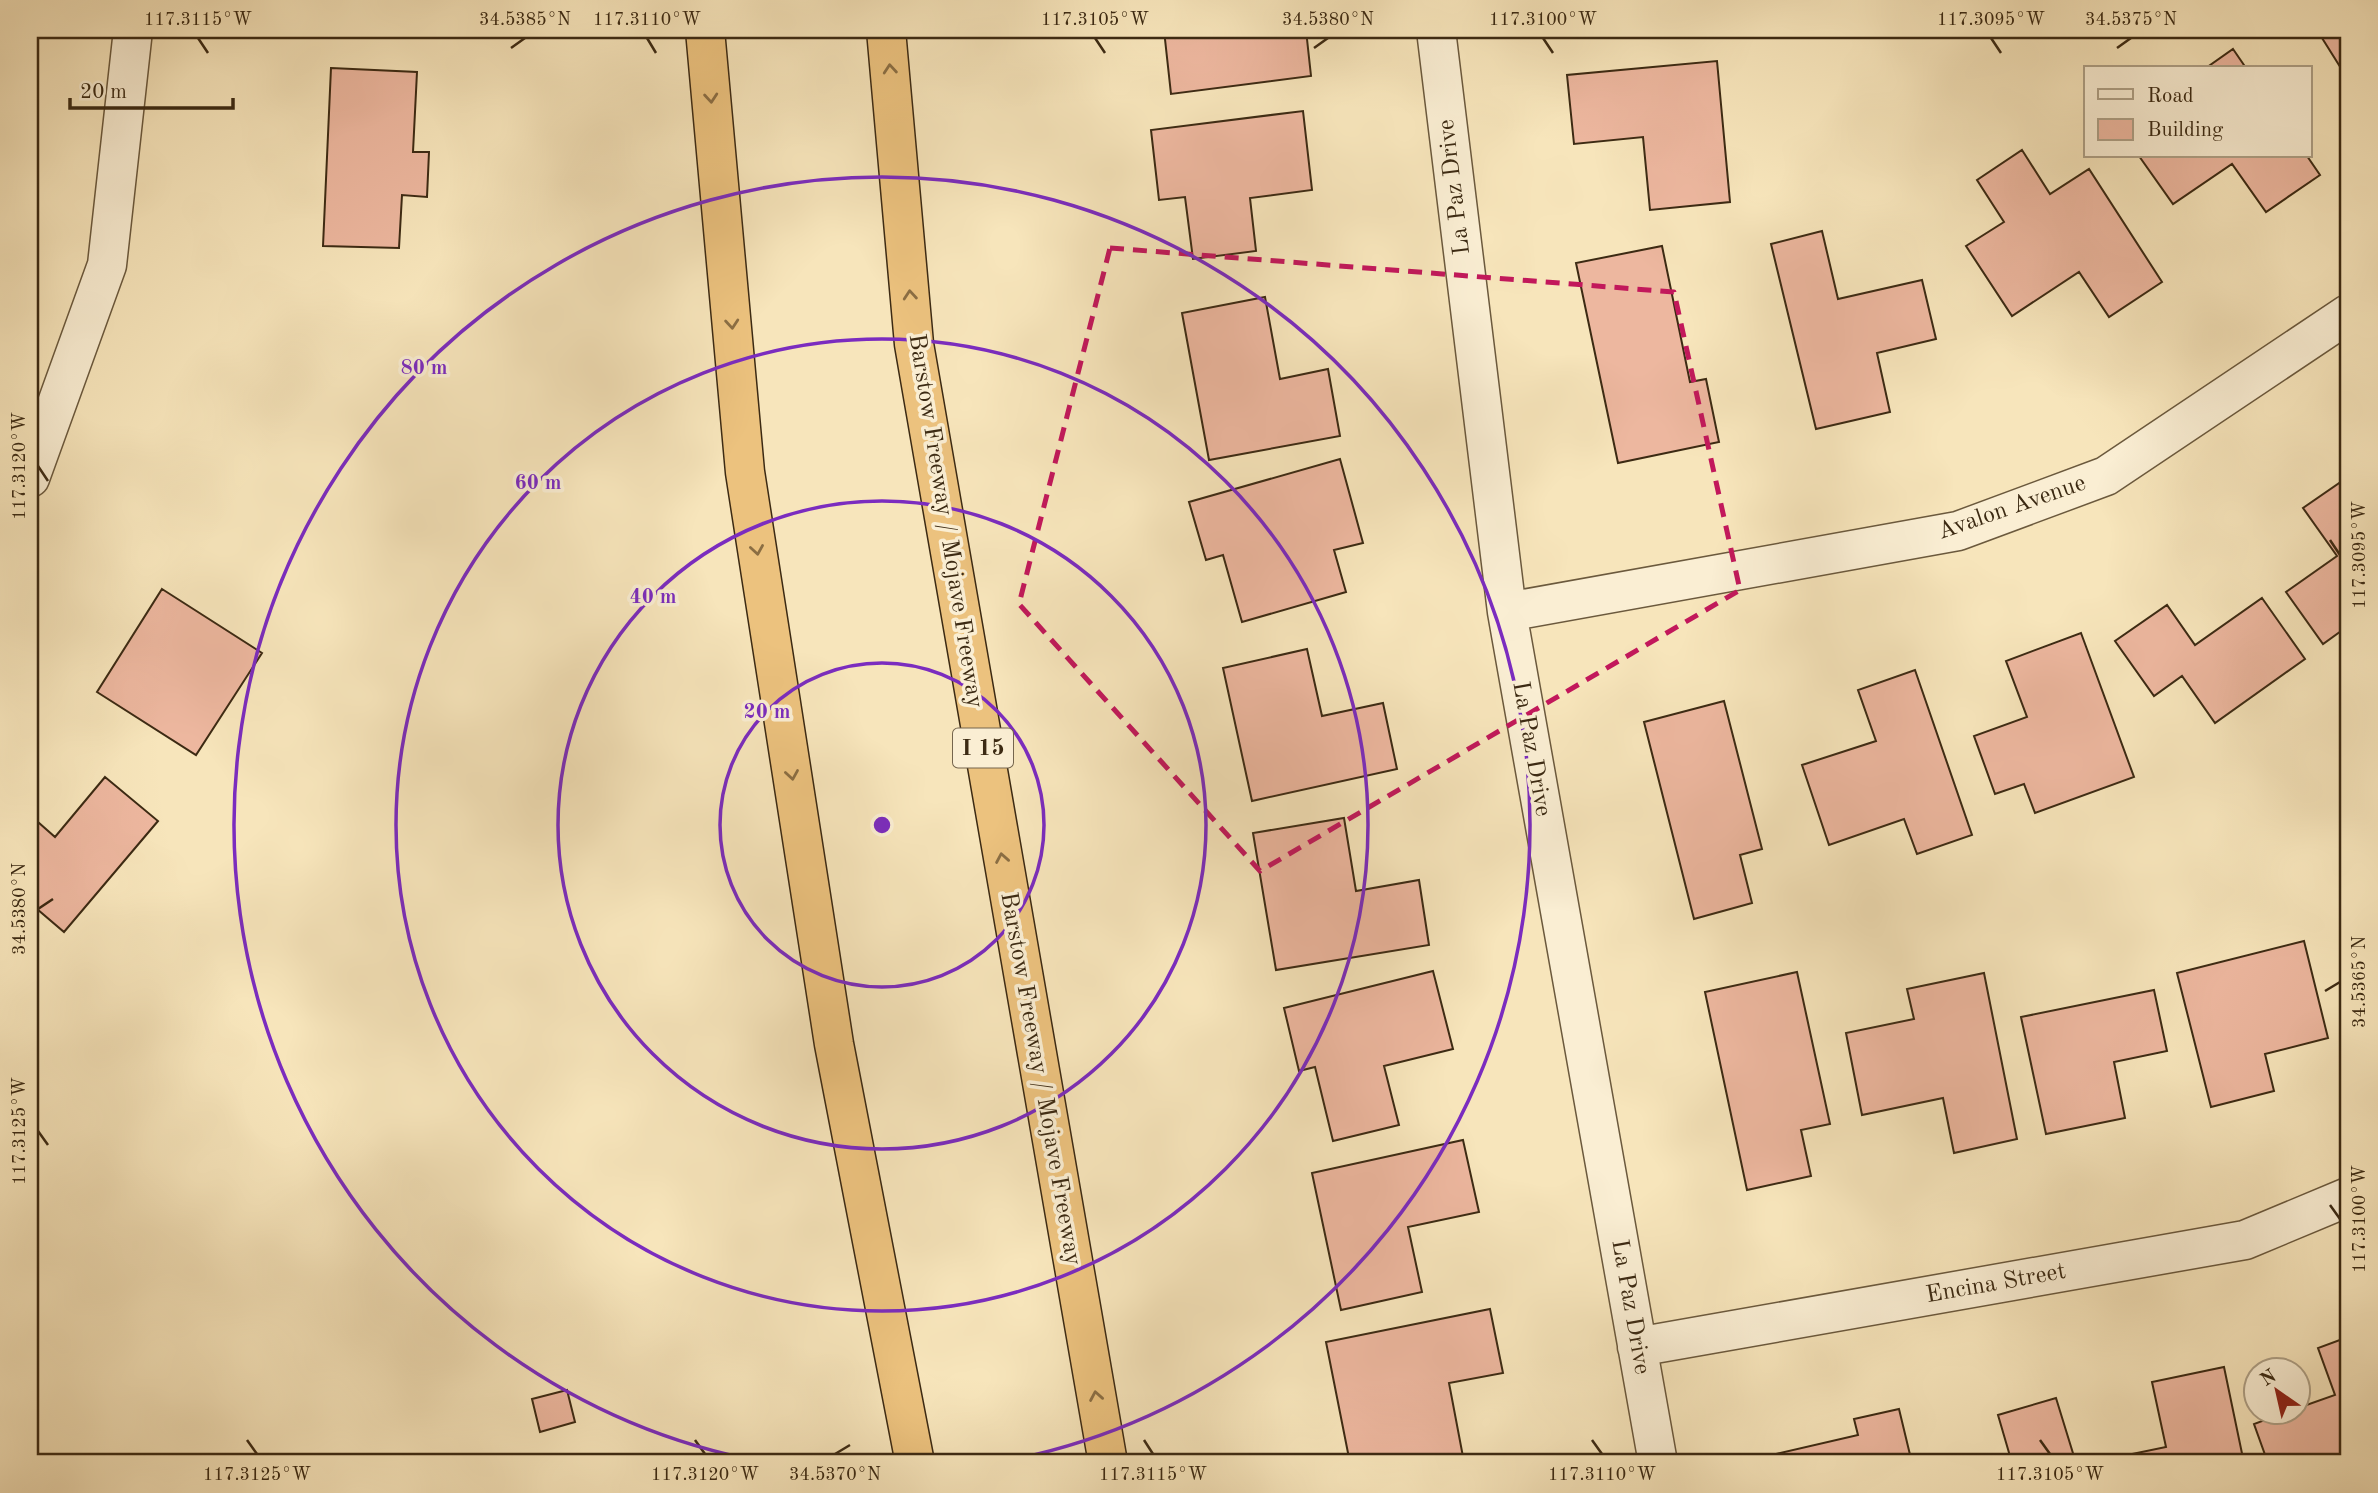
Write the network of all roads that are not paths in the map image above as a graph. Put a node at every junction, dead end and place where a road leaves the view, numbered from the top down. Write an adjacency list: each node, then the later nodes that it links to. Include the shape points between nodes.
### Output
1 (133, 30): 6 (street, via 107,265)
2 (705, 30): 10 (highway, one-way to 10, via 745,472 834,1044)
3 (886, 30): 11 (highway, Barstow Freeway / Mojave Freeway / I 15, one-way to 3, via 914,344)
4 (1436, 30): 7 (street, La Paz Drive)
5 (2348, 314): 7 (street, Avalon Avenue, via 2106,476 1958,531)
6 (30, 478)
7 (1507, 612): 9 (street, La Paz Drive)
8 (2348, 1197): 9 (street, Encina Street, via 2245,1240)
9 (1637, 1347): 12 (street, La Paz Drive)
10 (915, 1463)
11 (1108, 1463)
12 (1658, 1463)

